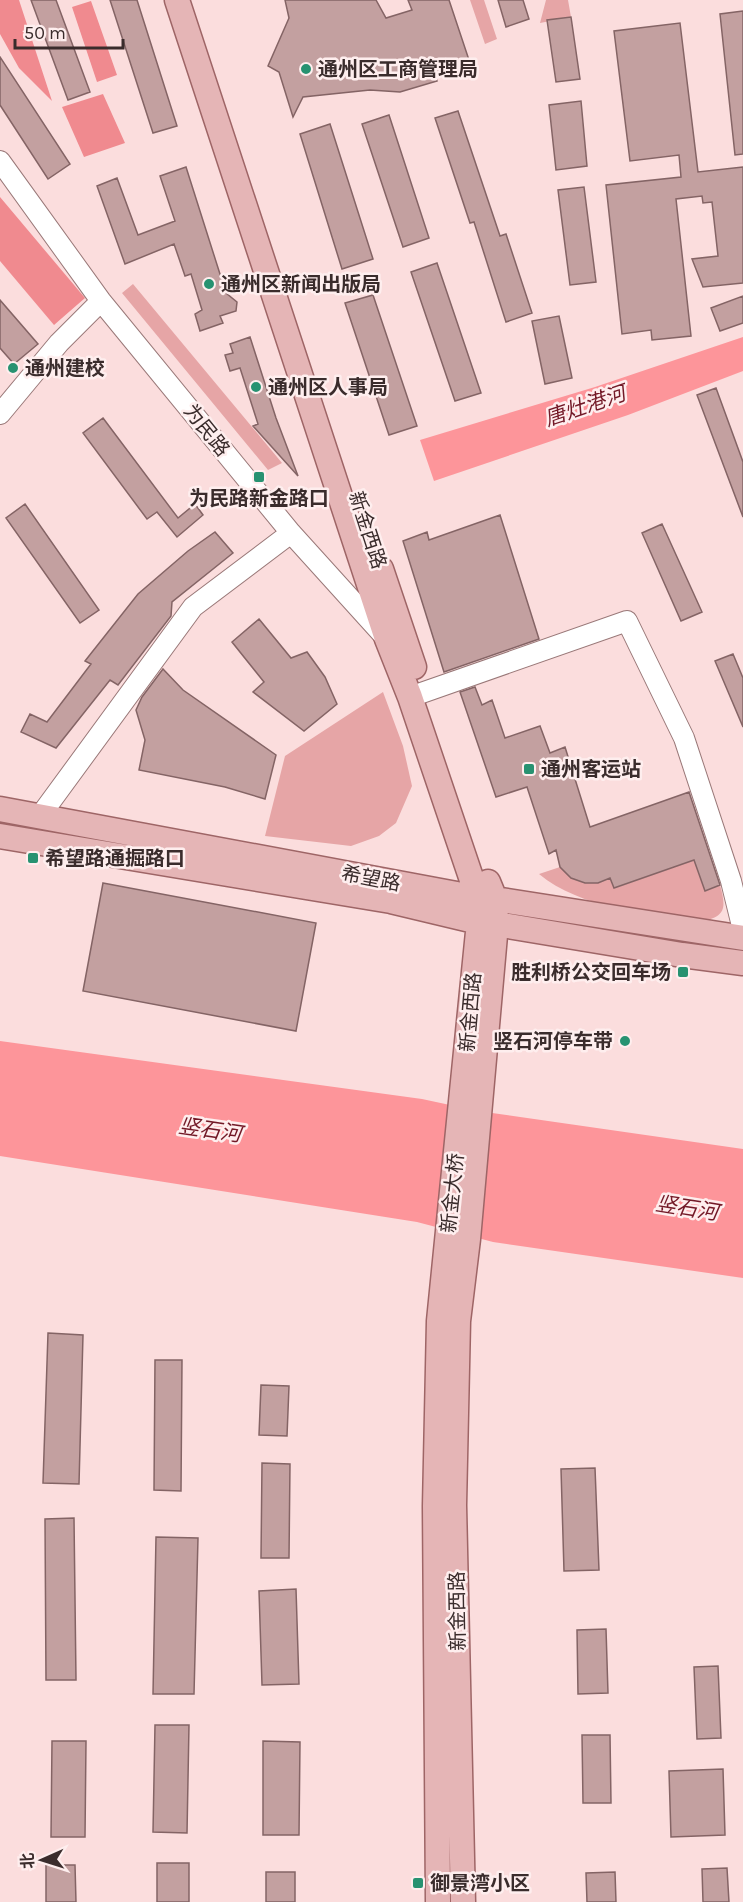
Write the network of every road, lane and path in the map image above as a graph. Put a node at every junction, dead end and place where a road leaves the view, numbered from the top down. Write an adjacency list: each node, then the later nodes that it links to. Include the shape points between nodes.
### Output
1 (177, 0): 7 (main road, 新金西路)
2 (194, 0): 8 (main road, 新金西路)
3 (0, 161): 4 (street, 为民路)
4 (101, 301): 5 (street, via 59,343); 6 (street, 为民路)
5 (0, 414)
6 (291, 533): 7 (street, 为民路); 10 (street, via 193,607)
7 (387, 639): 8 (main road, 新金西路)
8 (416, 695): 12 (main road, 新金西路); 13 (street, via 627,621 684,738)
9 (0, 809): 10 (main road, 希望路)
10 (40, 816): 12 (main road, 希望路)
11 (0, 836): 12 (main road, 希望路, via 391,901)
12 (487, 911): 14 (main road, 希望路); 15 (main road, 希望路); 16 (main road, 新金西路)
13 (743, 930)
14 (743, 938)
15 (743, 959)
16 (474, 1066): 17 (main road, 新金大桥)
17 (449, 1321): 18 (main road, 新金西路, via 435,1506); 19 (main road, 新金西路)
18 (438, 1902)
19 (463, 1902)

